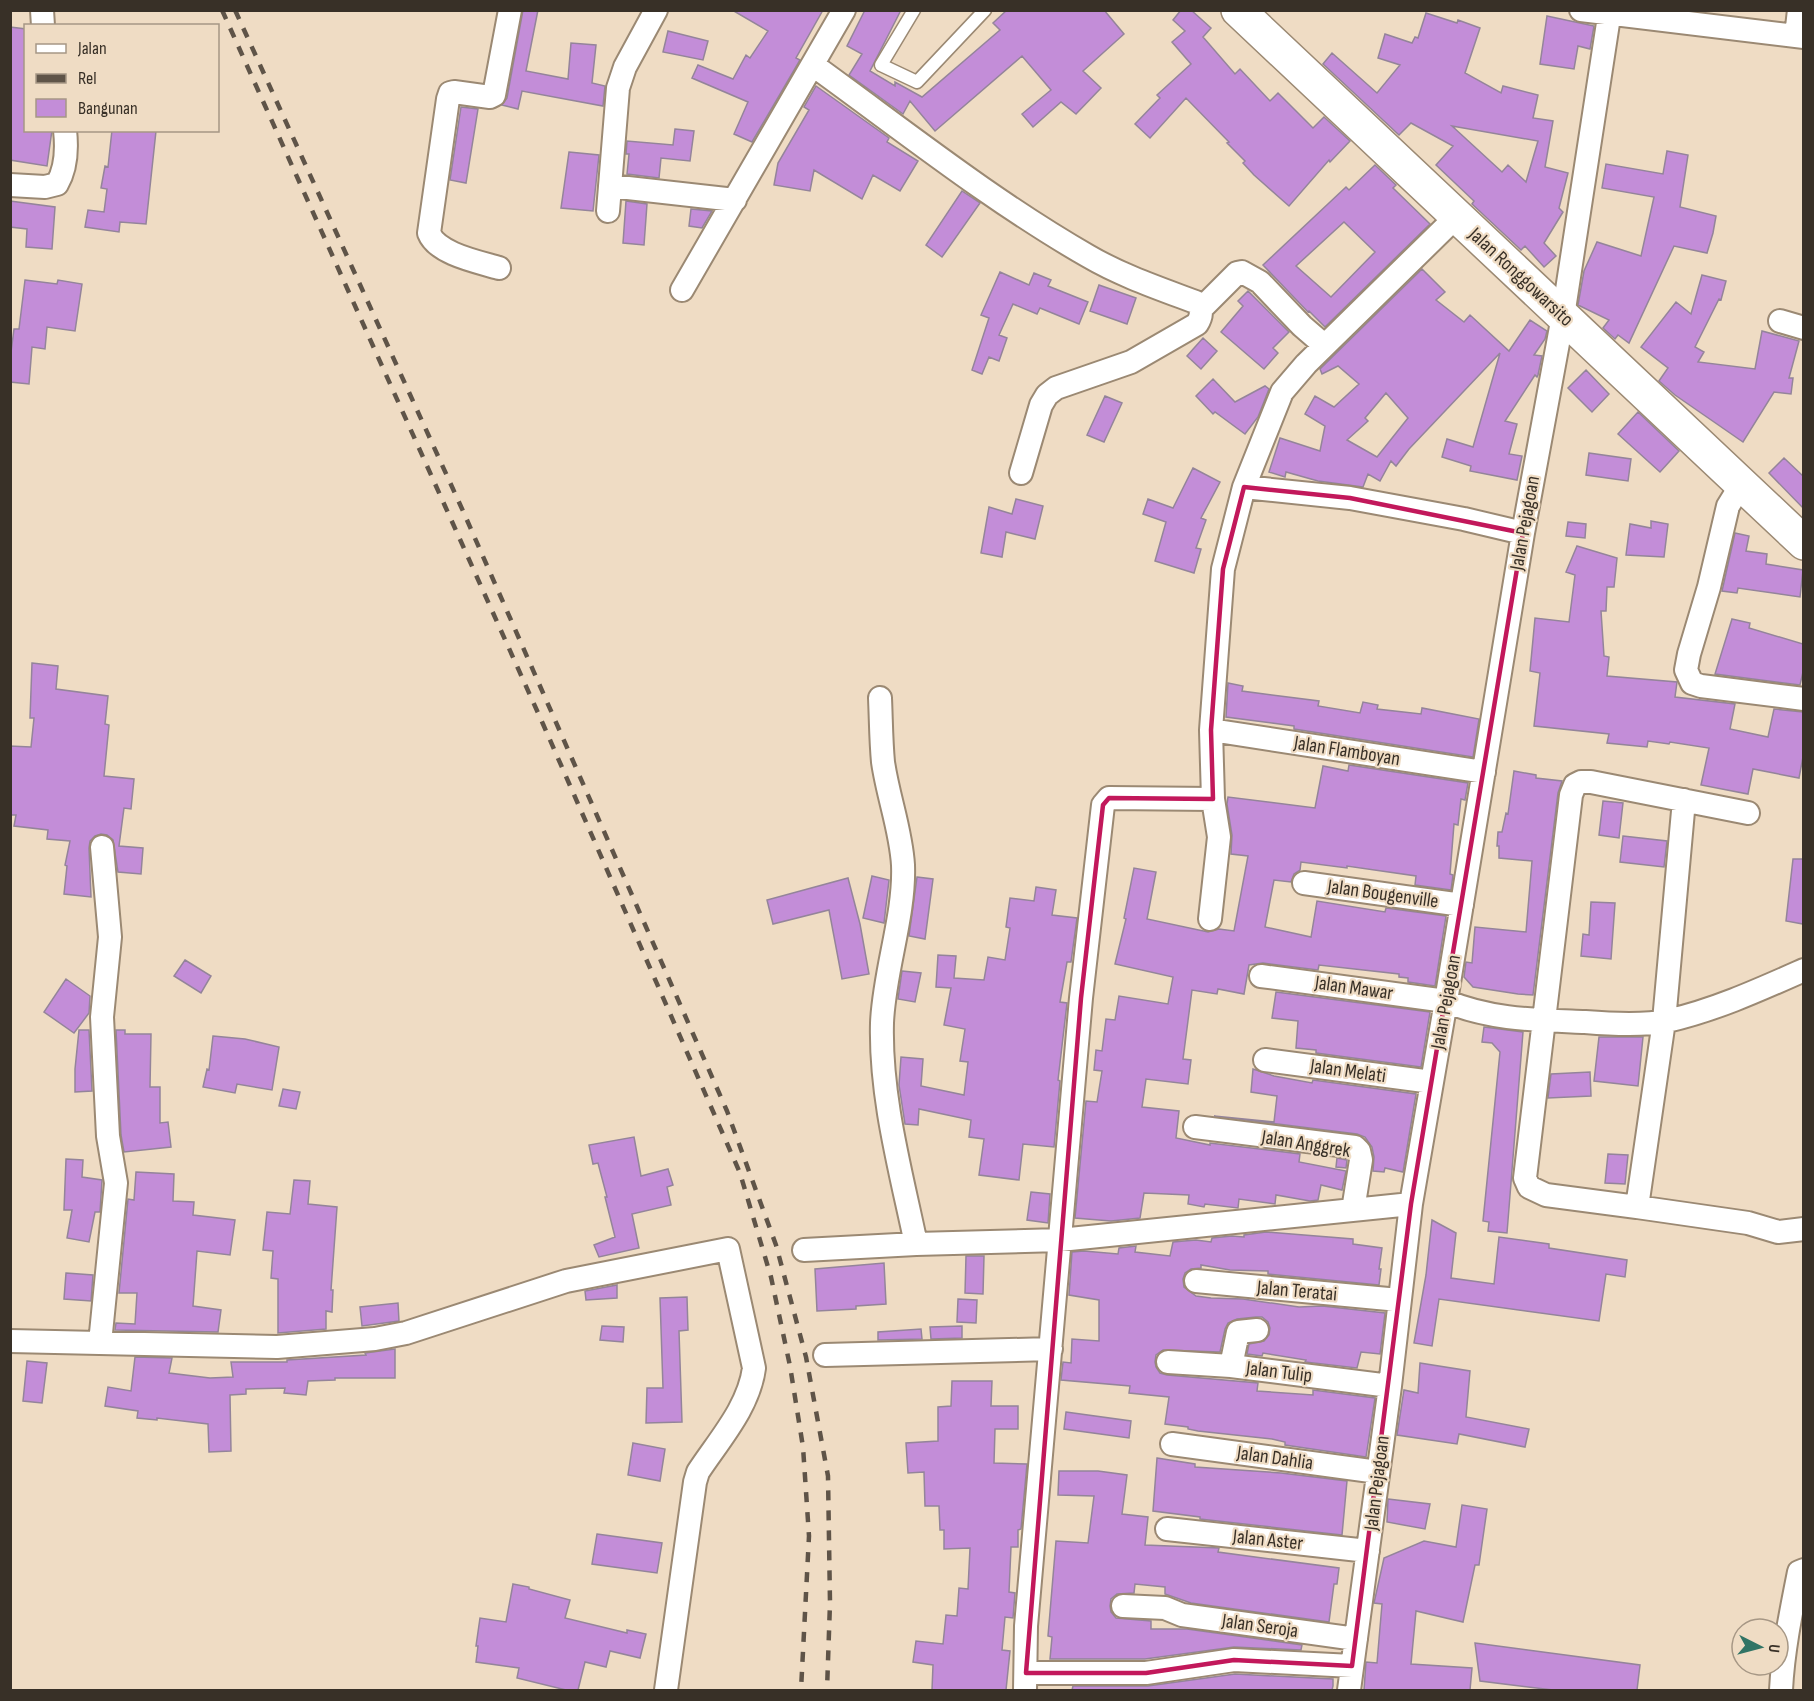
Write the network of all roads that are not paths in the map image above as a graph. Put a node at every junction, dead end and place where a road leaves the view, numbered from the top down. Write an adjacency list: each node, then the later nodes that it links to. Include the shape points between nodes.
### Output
1 (510, 10): 18 (street, via 494,95 490,98 450,93 429,233 446,250)
2 (656, 10): 14 (street, via 618,88)
3 (844, 10): 11 (street)
4 (914, 10): 5 (lane, via 881,65 917,82)
5 (985, 10)
6 (1238, 10): 17 (main road, Jalan Ronggowarsito)
7 (1581, 10): 9 (street)
8 (1799, 10): 10 (street)
9 (1610, 12): 10 (street); 21 (street, Jalan Pejagoan)
10 (1800, 36)
11 (813, 65): 15 (street); 20 (street, via 1018,213 1089,257 1198,303)
12 (65, 132): 13 (street, via 63,174 57,184)
13 (10, 185)
14 (610, 186): 15 (street); 16 (street)
15 (735, 200): 19 (street)
16 (608, 210)
17 (1457, 216): 21 (main road, Jalan Ronggowarsito); 24 (street)
18 (499, 268)
19 (682, 290)
20 (1201, 309): 24 (street, via 1242,272 1260,282); 25 (street, via 1197,324 1131,362 1056,388 1047,395)
21 (1563, 316): 26 (main road, Jalan Ronggowarsito); 28 (street, Jalan Pejagoan)
22 (1780, 321): 23 (street)
23 (1803, 328)
24 (1324, 345): 27 (street, via 1282,392)
25 (1021, 473)
26 (1742, 485): 29 (main road, Jalan Ronggowarsito); 31 (street, via 1728,506 1686,670 1692,683 1701,686)
27 (1244, 487): 28 (street, via 1350,498); 32 (street, via 1223,569)
28 (1522, 532): 33 (street, Jalan Pejagoan)
29 (1803, 543)
30 (880, 698): 54 (street, via 883,761 903,868 882,1024 886,1094)
31 (1803, 699)
32 (1211, 730): 33 (street, Jalan Flamboyan); 34 (street)
33 (1484, 772): 39 (street, Jalan Pejagoan)
34 (1213, 799): 40 (street, via 1219,837); 53 (street, via 1109,798 1103,805 1088,925)
35 (1684, 800): 36 (street); 44 (street, via 1591,782 1575,785); 45 (street)
36 (1748, 813)
37 (102, 847): 60 (street, via 110,937 103,1029 108,1136 116,1183)
38 (1304, 883): 39 (street, Jalan Bougenville)
39 (1462, 905): 43 (street, Jalan Pejagoan)
40 (1210, 919)
41 (1803, 970): 45 (street, Jalan Mawar, via 1724,1005)
42 (1261, 976): 43 (street, Jalan Mawar)
43 (1446, 1001): 44 (street, Jalan Mawar, via 1473,1012); 47 (street, Jalan Pejagoan)
44 (1543, 1020): 45 (street, Jalan Mawar); 50 (street, via 1525,1178 1529,1187 1546,1195)
45 (1664, 1022): 50 (street)
46 (1265, 1060): 47 (street, Jalan Melati)
47 (1432, 1082): 49 (street, Jalan Pejagoan)
48 (1195, 1127): 51 (street, Jalan Anggrek, via 1355,1147 1361,1160)
49 (1411, 1204): 51 (street); 57 (street, Jalan Pejagoan)
50 (1637, 1207): 52 (street, via 1748,1223 1778,1232)
51 (1353, 1210): 53 (street)
52 (1803, 1229)
53 (1060, 1240): 54 (street); 61 (street)
54 (916, 1244): 55 (street)
55 (804, 1250)
56 (1196, 1281): 57 (street, Jalan Teratai)
57 (1399, 1300): 65 (street, Jalan Pejagoan)
58 (1257, 1330): 64 (street, via 1238,1332)
59 (10, 1341): 60 (street)
60 (100, 1343): 75 (street, via 277,1347 375,1339 406,1333 566,1281 728,1249 754,1368 746,1399 695,1482)
61 (1051, 1349): 62 (street); 74 (street, via 1026,1626)
62 (825, 1355)
63 (1168, 1362): 64 (street, Jalan Tulip)
64 (1231, 1366): 65 (street, Jalan Tulip)
65 (1390, 1386): 67 (street, Jalan Pejagoan)
66 (1172, 1444): 67 (street, Jalan Dahlia)
67 (1378, 1472): 69 (street, Jalan Pejagoan)
68 (1167, 1530): 69 (street, Jalan Aster)
69 (1368, 1551): 72 (street, Jalan Pejagoan)
70 (1803, 1570): 77 (street, via 1799,1572 1791,1611)
71 (1123, 1606): 72 (street, Jalan Seroja, via 1165,1608 1182,1614)
72 (1356, 1639): 73 (street, Jalan Pejagoan)
73 (1352, 1666): 74 (street, via 1234,1660 1146,1674); 76 (street, Jalan Pejagoan)
74 (1025, 1682)
75 (666, 1690)
76 (1349, 1690)
77 (1781, 1690)

